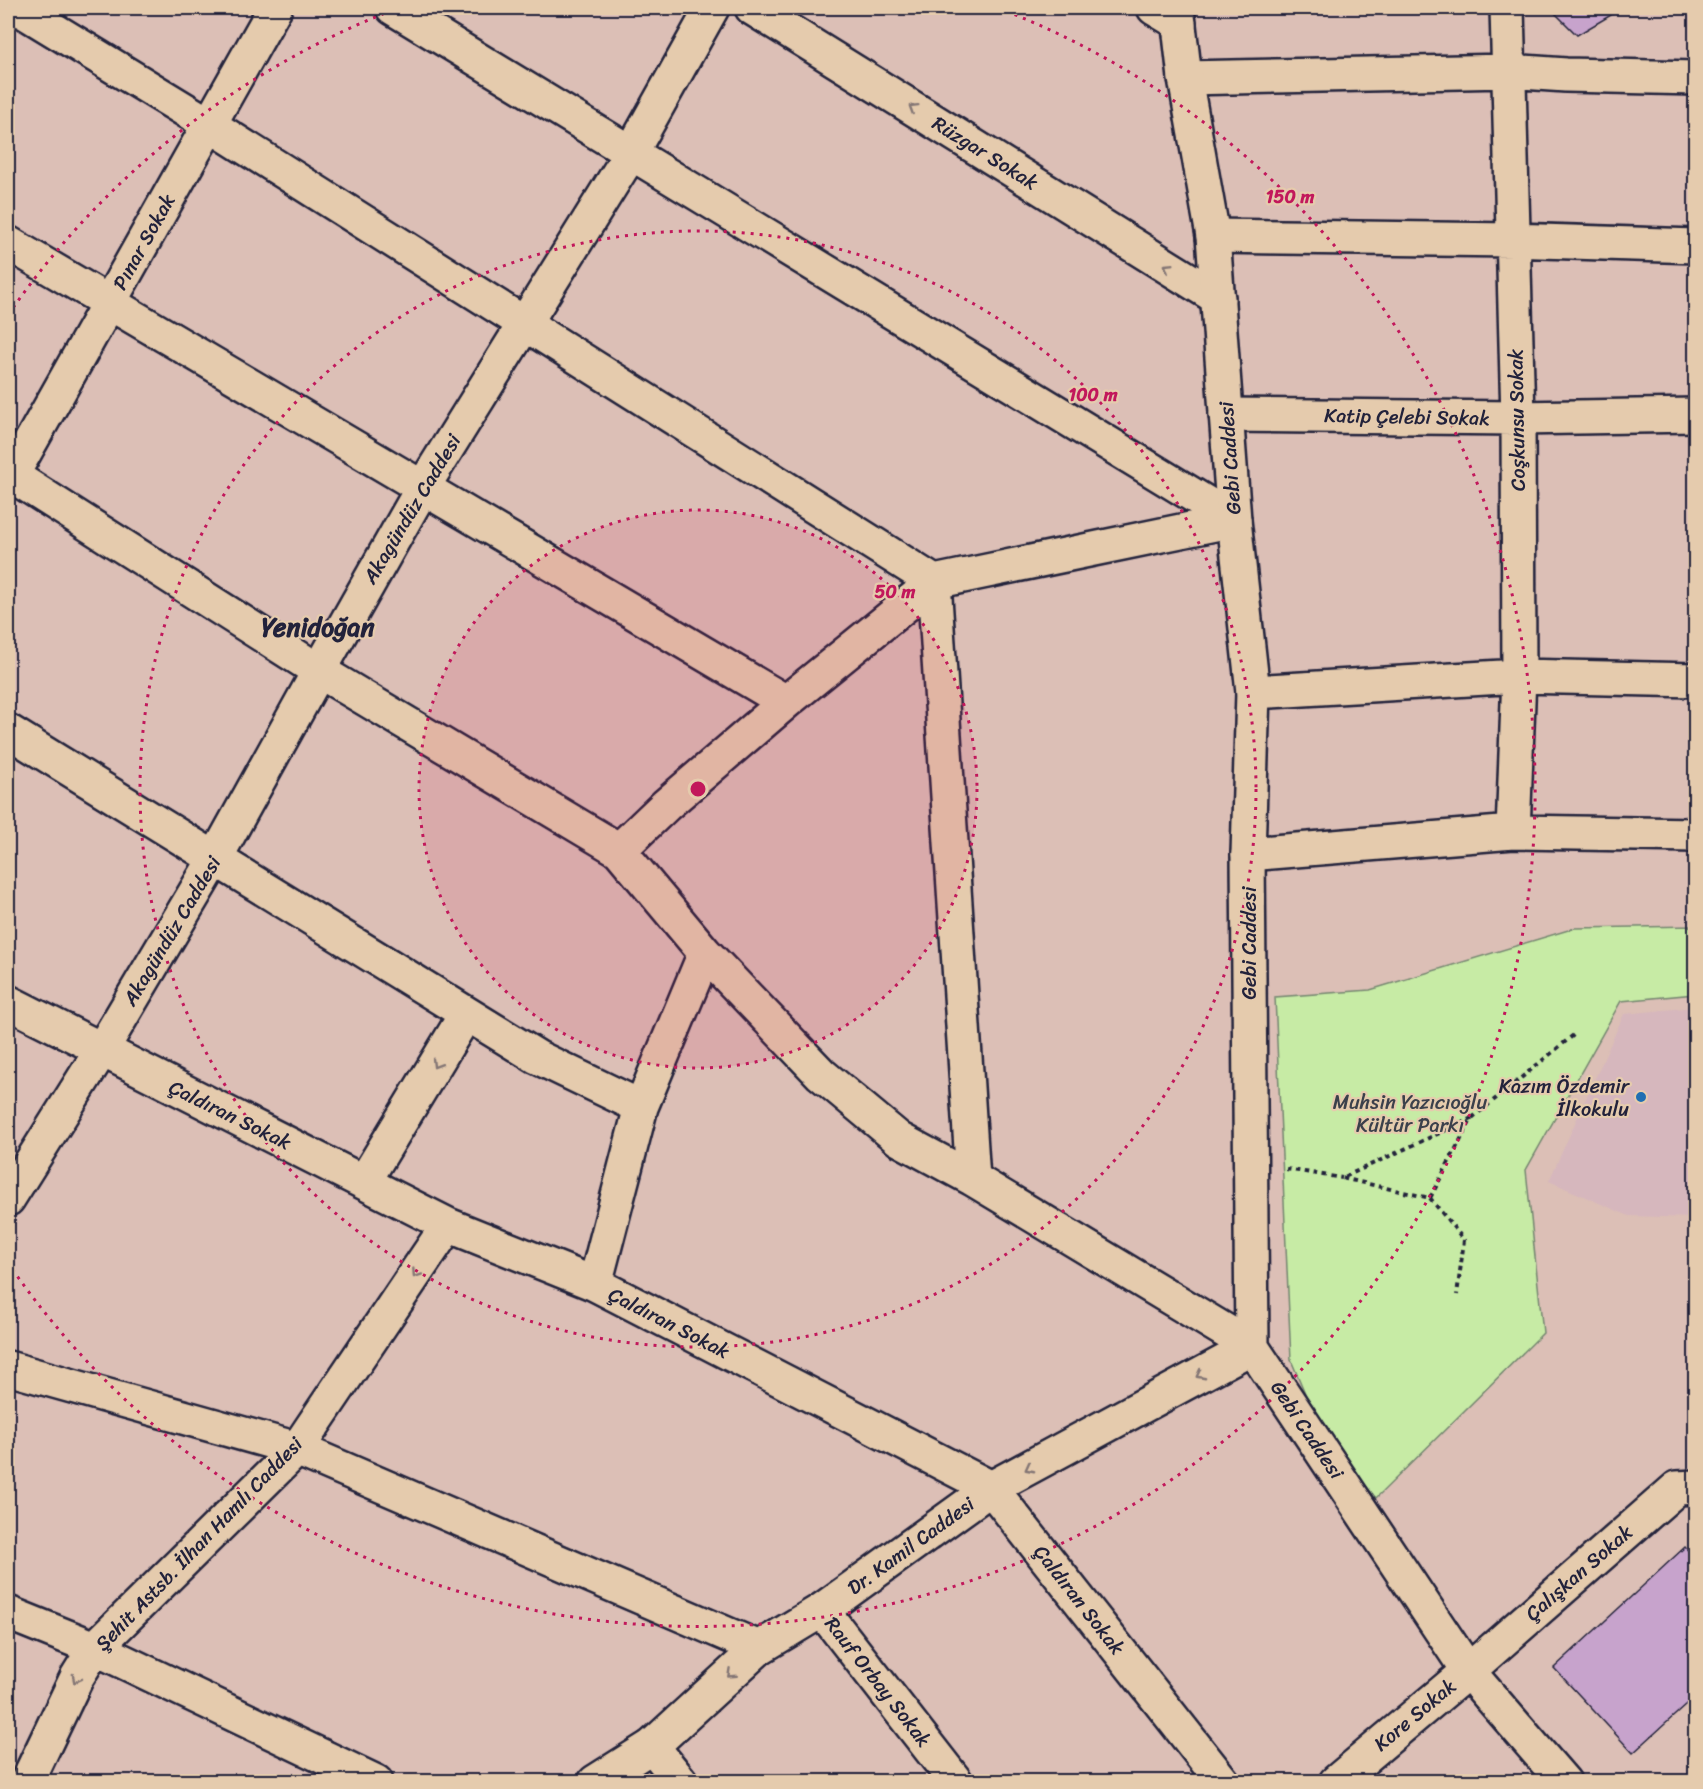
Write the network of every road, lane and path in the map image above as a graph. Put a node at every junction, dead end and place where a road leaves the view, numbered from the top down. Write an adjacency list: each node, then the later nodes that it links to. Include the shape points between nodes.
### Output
1 (18, 8): 11 (street)
2 (275, 8): 11 (street, Pınar Sokak)
3 (393, 8): 12 (street)
4 (712, 8): 12 (street, Akagündüz Caddesi)
5 (752, 8): 17 (street, Rüzgar Sokak, one-way to 5)
6 (1508, 8): 8 (street, Coşkunsu Sokak)
7 (1170, 13): 9 (street, Gebi Caddesi)
8 (1508, 71): 9 (street); 10 (street); 14 (street, Coşkunsu Sokak)
9 (1185, 78): 13 (street, Gebi Caddesi)
10 (1695, 78)
11 (210, 125): 18 (street, Pınar Sokak); 19 (street)
12 (631, 153): 19 (street, Akagündüz Caddesi); 25 (street)
13 (1213, 236): 14 (street); 17 (street, Gebi Caddesi)
14 (1513, 240): 16 (street); 22 (street, Coşkunsu Sokak)
15 (8, 243): 18 (street)
16 (1695, 246)
17 (1218, 298): 20 (street, Gebi Caddesi)
18 (110, 302): 23 (street, Pınar Sokak); 24 (street)
19 (525, 324): 24 (street, Akagündüz Caddesi); 26 (street)
20 (1226, 415): 22 (street, Katip Çelebi Sokak); 25 (street, Gebi Caddesi)
21 (1695, 415): 22 (street, Katip Çelebi Sokak)
22 (1518, 418): 28 (street, Coşkunsu Sokak)
23 (10, 474): 27 (street)
24 (423, 487): 27 (street, Akagündüz Caddesi); 31 (street)
25 (1234, 520): 26 (street); 30 (street, Gebi Caddesi)
26 (934, 582): 31 (street); 47 (street)
27 (318, 671): 35 (street); 37 (street, Akagündüz Caddesi)
28 (1519, 676): 29 (street); 30 (street); 33 (street, Coşkunsu Sokak)
29 (1695, 680)
30 (1253, 692): 36 (street, Gebi Caddesi)
31 (786, 702): 35 (street)
32 (8, 731): 37 (street)
33 (1513, 832): 34 (street); 36 (street)
34 (1695, 835)
35 (619, 850): 38 (street)
36 (1248, 854): 45 (street, Gebi Caddesi)
37 (215, 859): 40 (street); 42 (street, Akagündüz Caddesi)
38 (705, 953): 43 (street); 47 (street, via 821,1074 899,1139)
39 (8, 1002): 42 (street, Çaldıran Sokak)
40 (466, 1014): 43 (street, via 537,1057); 48 (street, one-way to 48)
41 (1576, 1033): 44 (path)
42 (101, 1051): 48 (street, Çaldıran Sokak); 50 (street, Akagündüz Caddesi)
43 (641, 1107): 52 (street)
44 (1472, 1118): 46 (path); 49 (path)
45 (1251, 1163): 46 (path); 54 (street, Gebi Caddesi)
46 (1342, 1178): 49 (path)
47 (973, 1179): 54 (street)
48 (364, 1182): 51 (street, Çaldıran Sokak)
49 (1430, 1198): 53 (path, via 1464,1240)
50 (8, 1199)
51 (448, 1226): 52 (street, Çaldıran Sokak); 56 (street, Şehit Astsb. İlhan Hamlı Caddesi, one-way to 56)
52 (595, 1284): 57 (street, Çaldıran Sokak)
53 (1457, 1295)
54 (1252, 1347): 57 (street, Dr. Kamil Caddesi, one-way to 57); 63 (street, Gebi Caddesi)
55 (8, 1368): 56 (street)
56 (297, 1449): 61 (street, Şehit Astsb. İlhan Hamlı Caddesi); 62 (street)
57 (991, 1488): 59 (street, Dr. Kamil Caddesi); 70 (street, Çaldıran Sokak)
58 (1689, 1495): 63 (street, Çalışkan Sokak)
59 (822, 1610): 62 (street, Dr. Kamil Caddesi); 69 (street, Rauf Orbay Sokak)
60 (8, 1613): 61 (street)
61 (95, 1648): 65 (street, Şehit Astsb. İlhan Hamlı Caddesi, one-way to 65); 66 (street)
62 (759, 1648): 64 (street, Dr. Kamil Caddesi, one-way to 64)
63 (1468, 1671): 71 (street, Kore Sokak); 72 (street, Gebi Caddesi)
64 (652, 1746): 67 (street, Dr. Kamil Caddesi); 68 (street)
65 (27, 1782)
66 (376, 1782)
67 (595, 1782)
68 (681, 1782)
69 (956, 1782)
70 (1223, 1782)
71 (1336, 1782)
72 (1564, 1782)

